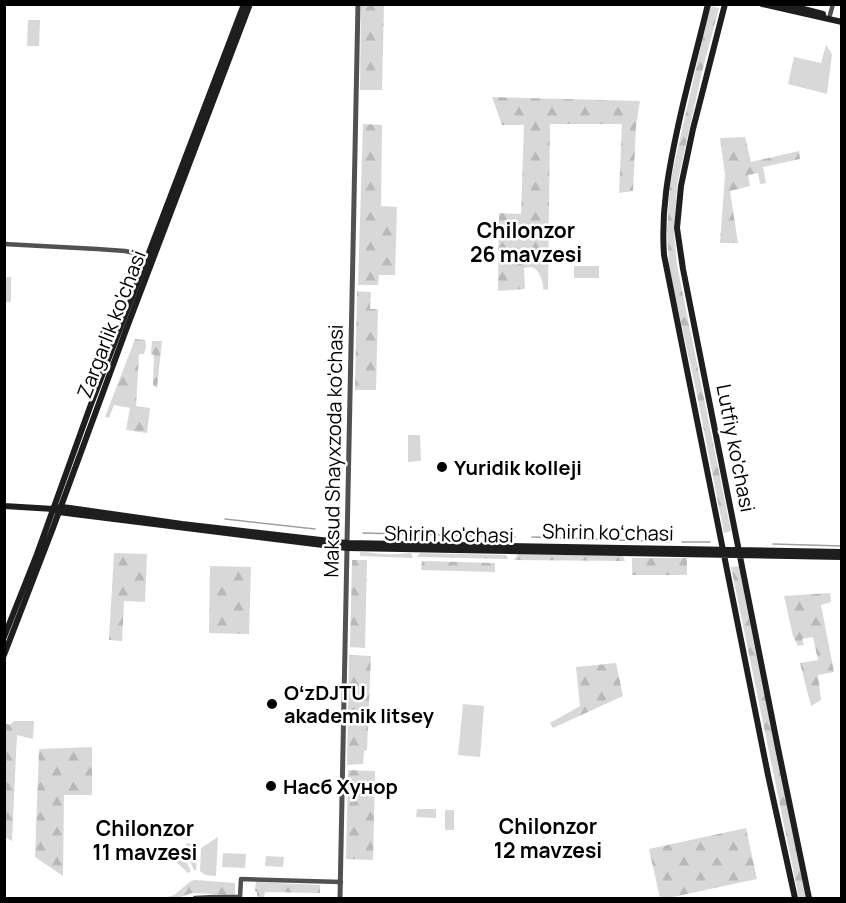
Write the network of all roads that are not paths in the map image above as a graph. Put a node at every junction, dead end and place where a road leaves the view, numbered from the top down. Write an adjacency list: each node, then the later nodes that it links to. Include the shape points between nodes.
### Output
1 (244, 4): 12 (main road, Zargarlik ko'chasi)
2 (250, 4): 14 (main road, Zargarlik ko'chasi)
3 (358, 4): 15 (street, Maksud Shayxzoda ko'chasi)
4 (708, 4): 17 (main road, Lutfiy ko'chasi, via 670,163 663,236)
5 (724, 4): 18 (main road, Lutfiy ko'chasi, via 682,178 677,228)
6 (762, 4): 10 (main road)
7 (784, 4): 9 (main road)
8 (833, 4): 9 (street)
9 (830, 15): 10 (main road)
10 (842, 20)
11 (4, 244): 12 (street)
12 (148, 255): 14 (main road, Zargarlik ko'chasi, via 90,407)
13 (4, 506): 14 (main road, Shirin ko'chasi)
14 (58, 509): 15 (main road, Shirin ko'chasi); 20 (main road, Zargarlik ko'chasi); 21 (main road, Zargarlik ko'chasi)
15 (347, 546): 17 (main road, Shirin ko'chasi); 22 (street, Maksud Shayxzoda ko'chasi)
16 (842, 552): 18 (main road, Shirin ko'chasi)
17 (724, 553): 18 (main road, Shirin ko'chasi); 25 (main road, Lutfiy ko'chasi)
18 (740, 553): 19 (main road, Shirin ko'chasi); 26 (main road, Lutfiy ko'chasi)
19 (842, 557)
20 (4, 637)
21 (4, 655)
22 (340, 882): 23 (street, via 241,879 240,897); 24 (street, Maksud Shayxzoda ko'chasi)
23 (195, 898)
24 (340, 898)
25 (795, 898)
26 (809, 898)

